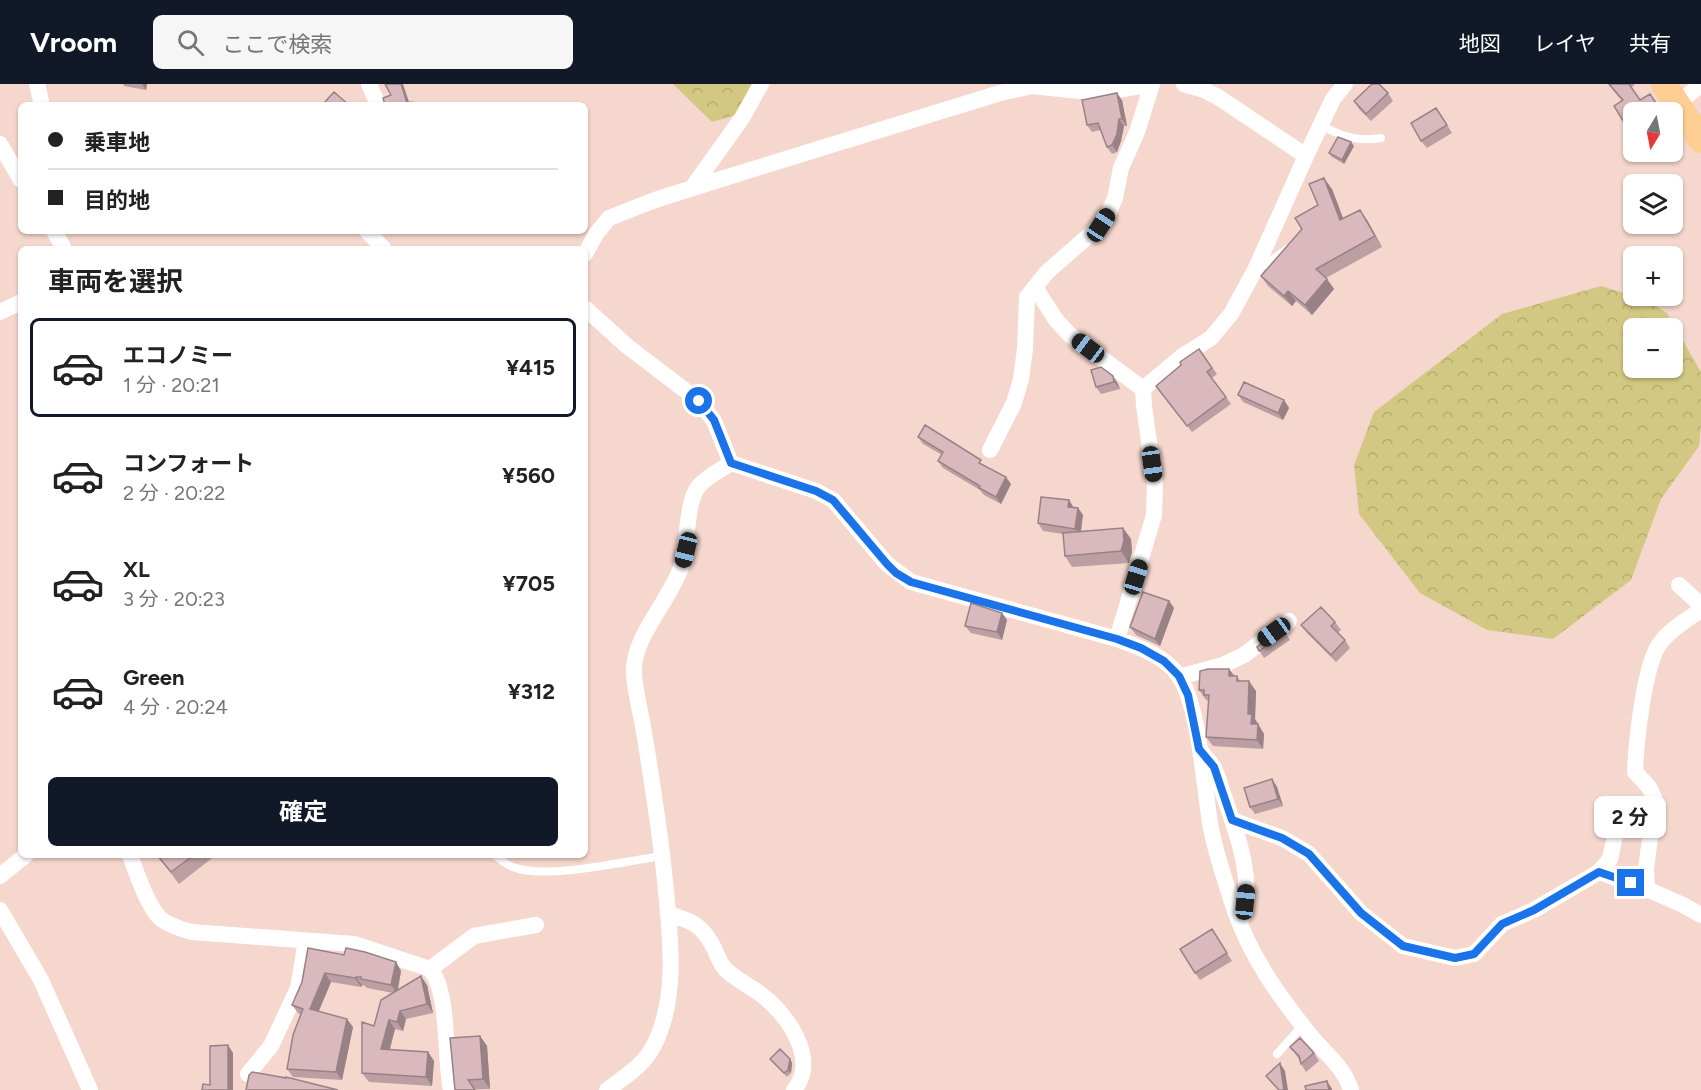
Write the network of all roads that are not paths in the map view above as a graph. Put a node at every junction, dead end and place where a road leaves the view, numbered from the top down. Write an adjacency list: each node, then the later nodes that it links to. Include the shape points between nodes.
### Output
1 (37, 84): 10 (street)
2 (369, 84): 11 (street)
3 (761, 84): 18 (street)
4 (1152, 84): 8 (street, via 1112,92); 24 (street, via 1108,214)
5 (1184, 84): 16 (street, via 1218,97)
6 (1345, 84): 12 (street)
7 (1701, 84): 9 (street)
8 (1021, 86): 18 (street)
9 (1671, 94): 14 (main road)
10 (41, 102)
11 (377, 102)
12 (1321, 125): 13 (lane, via 1358,140); 16 (street)
13 (1381, 138)
14 (1701, 140)
15 (0, 144): 17 (street)
16 (1306, 156): 23 (street)
17 (18, 175)
18 (692, 188): 22 (street, via 609,218)
19 (371, 234): 20 (street)
20 (381, 246)
21 (1290, 247): 23 (lane)
22 (588, 249)
23 (1255, 270): 28 (street, via 1231,314 1211,338)
24 (1035, 287): 28 (street, via 1070,334); 29 (street, via 1028,297 1021,379 1014,403)
25 (18, 303): 27 (street)
26 (588, 311): 30 (street, via 699,401 714,420)
27 (0, 312)
28 (1143, 389): 35 (street, via 1155,484 1154,515)
29 (990, 450)
30 (731, 463): 35 (street, via 833,500 887,564 911,582); 40 (street, via 694,495 681,569 638,644 634,672)
31 (1679, 585): 32 (street)
32 (1701, 605)
33 (1701, 610): 39 (street, via 1660,642 1649,672 1635,772 1655,800)
34 (1289, 621): 36 (street, via 1244,655 1223,665)
35 (1117, 639): 36 (street, via 1164,661)
36 (1179, 676): 37 (street, via 1188,695)
37 (1199, 749): 38 (street, via 1214,767); 50 (street, via 1210,826)
38 (1232, 820): 44 (street, via 1282,838 1309,854 1361,913 1403,946 1455,958 1474,954 1502,924); 50 (street, via 1245,879)
39 (1651, 833): 44 (street, via 1620,825 1610,859); 46 (street)
40 (663, 856): 43 (lane, via 548,871 517,869); 48 (street)
41 (22, 858): 45 (street)
42 (131, 858): 52 (street, via 158,917 168,924 191,932)
43 (499, 858)
44 (1599, 872): 46 (street)
45 (0, 876)
46 (1647, 889): 49 (street)
47 (0, 910): 57 (street, via 40,980)
48 (668, 914): 59 (street, via 670,968 660,1032 642,1063); 60 (street, via 698,925 724,968 760,993 787,1020 804,1059)
49 (1701, 915)
50 (1240, 923): 54 (street, via 1263,971)
51 (536, 925): 53 (street, via 474,936)
52 (306, 941): 53 (street, via 355,944); 56 (street, via 298,988 271,1046)
53 (430, 969): 58 (street, via 439,985)
54 (1303, 1025): 55 (lane); 61 (street, via 1337,1064)
55 (1277, 1054)
56 (248, 1074)
57 (90, 1090)
58 (451, 1090)
59 (607, 1090)
60 (794, 1090)
61 (1351, 1090)

